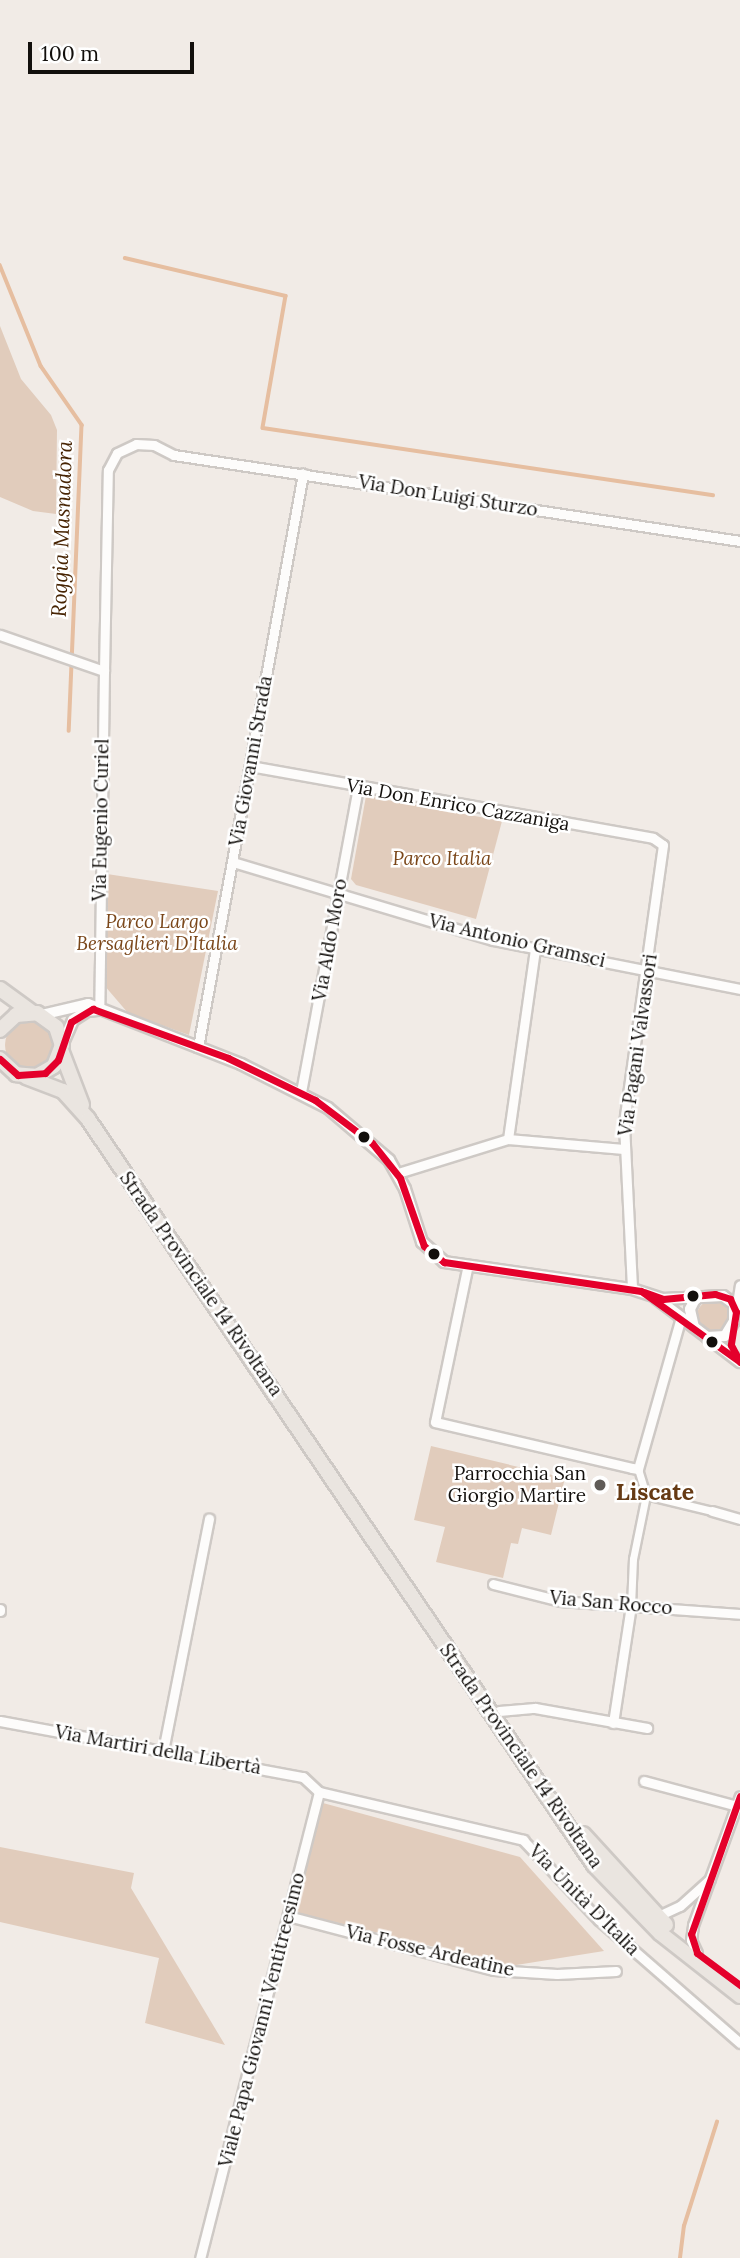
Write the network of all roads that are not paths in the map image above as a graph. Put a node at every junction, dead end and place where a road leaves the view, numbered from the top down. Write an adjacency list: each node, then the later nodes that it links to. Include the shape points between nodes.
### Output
1 (159, 448): 2 (street, Via Don Luigi Sturzo, via 174,455); 5 (street, Via Eugenio Curiel, via 130,445 113,457 108,470)
2 (303, 474): 3 (street, Via Don Luigi Sturzo); 6 (street, Via Giovanni Strada)
3 (739, 541)
4 (0, 635): 5 (street)
5 (104, 671): 15 (street, Via Eugenio Curiel)
6 (250, 766): 7 (street, Via Don Enrico Cazzaniga); 9 (street, Via Giovanni Strada)
7 (358, 788): 8 (street, Via Don Enrico Cazzaniga, via 653,838); 10 (street, Via Aldo Moro)
8 (663, 845): 12 (street, Via Pagani Valvassori)
9 (233, 862): 10 (street, Via Antonio Gramsci); 19 (street, Via Giovanni Strada)
10 (338, 893): 11 (street, Via Antonio Gramsci); 22 (street, Via Aldo Moro)
11 (535, 949): 12 (street, Via Antonio Gramsci); 24 (street)
12 (647, 971): 14 (street, Via Antonio Gramsci); 25 (street, Via Pagani Valvassori, via 628,1088)
13 (0, 989): 16 (main road, Strada Provinciale 14 Rivoltana)
14 (740, 989)
15 (99, 1010): 16 (street, via 78,1003); 18 (street, via 87,1010 73,1020); 19 (street)
16 (37, 1014): 17 (main road, via 14,1016); 18 (main road, Strada Provinciale 14 Rivoltana, via 56,1027)
17 (0, 1030)
18 (61, 1047): 21 (main road, via 48,1071); 23 (main road, Strada Provinciale 14 Rivoltana)
19 (198, 1047): 22 (street)
20 (0, 1059): 21 (main road, Strada Provinciale 14 Rivoltana, via 11,1072)
21 (26, 1077): 23 (main road, Strada Provinciale 14 Rivoltana, via 63,1091)
22 (301, 1092): 26 (street, via 360,1132)
23 (88, 1119): 43 (main road, Strada Provinciale 14 Rivoltana)
24 (508, 1139): 25 (street); 26 (street)
25 (624, 1149): 29 (street, Via Pagani Valvassori)
26 (398, 1173): 27 (street, via 426,1249 444,1262)
27 (467, 1269): 29 (street); 39 (street, via 435,1422)
28 (740, 1287): 30 (street); 33 (street)
29 (632, 1289): 31 (street)
30 (720, 1295): 32 (street); 33 (street, via 732,1301)
31 (652, 1296): 32 (street); 34 (street)
32 (698, 1297): 34 (street); 36 (street, via 690,1309)
33 (736, 1310): 35 (street)
34 (681, 1317): 36 (street); 39 (street)
35 (733, 1324): 37 (street, via 722,1337); 38 (street)
36 (695, 1327): 37 (street)
37 (707, 1337): 38 (street)
38 (737, 1360)
39 (638, 1469): 40 (street)
40 (646, 1495): 41 (street); 46 (street, via 633,1559)
41 (712, 1511): 44 (street)
42 (209, 1519): 52 (street)
43 (360, 1519): 48 (main road, Strada Provinciale 14 Rivoltana, via 427,1605); 63 (main road, Strada Provinciale 14 Rivoltana, via 594,1865 660,1933)
44 (740, 1520)
45 (493, 1584): 46 (street, Via San Rocco, via 556,1600)
46 (631, 1606): 47 (street, Via San Rocco); 50 (street)
47 (737, 1612)
48 (499, 1711): 50 (street, via 535,1708); 59 (main road, Strada Provinciale 14 Rivoltana, via 586,1838)
49 (0, 1721): 52 (street, Via Martiri della Libertà)
50 (613, 1723): 51 (street)
51 (647, 1728)
52 (163, 1751): 54 (street, Via Martiri della Libertà, via 303,1777)
53 (644, 1781): 56 (street)
54 (316, 1788): 58 (street, Viale Papa Giovanni Ventitreesimo); 64 (street, Via Unità D'Italia, via 523,1840 599,1920)
55 (740, 1796): 56 (street)
56 (737, 1806): 57 (street)
57 (711, 1878): 59 (street, via 680,1906); 60 (street, via 692,1928)
58 (288, 1916): 61 (street, Via Fosse Ardeatine, via 494,1970); 65 (street, Viale Papa Giovanni Ventitreesimo)
59 (656, 1917): 60 (main road, Strada Provinciale 14 Rivoltana)
60 (698, 1953): 62 (main road, Strada Provinciale 14 Rivoltana)
61 (616, 1971)
62 (740, 1985)
63 (740, 1996)
64 (740, 2043)
65 (201, 2258)

